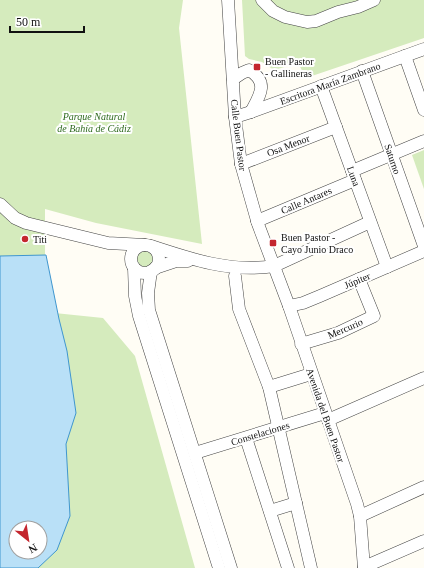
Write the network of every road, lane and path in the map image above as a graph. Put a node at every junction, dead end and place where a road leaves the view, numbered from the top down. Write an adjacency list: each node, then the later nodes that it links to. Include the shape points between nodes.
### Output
1 (228, 0): 7 (street, Calle Buen Pastor)
2 (262, 0): 3 (street, via 273,11 285,17 307,22)
3 (374, 0)
4 (424, 49): 5 (street, Escritora María Zambrano)
5 (405, 56): 6 (street, Escritora María Zambrano); 9 (street)
6 (362, 71): 8 (street, Escritora María Zambrano); 14 (street, Saturno)
7 (233, 79): 10 (street, via 249,70 261,82 262,90); 11 (street, Calle Buen Pastor)
8 (321, 86): 10 (street, Escritora María Zambrano); 12 (street, Luna)
9 (424, 110)
10 (251, 112): 11 (street, Escritora María Zambrano)
11 (235, 116): 15 (street, Calle Buen Pastor)
12 (336, 127): 15 (street, Osa Menor); 16 (street, Luna)
13 (424, 141): 14 (street, Calle Antares)
14 (391, 154): 16 (street, Calle Antares); 22 (street, Saturno)
15 (241, 164): 18 (street, Calle Buen Pastor)
16 (354, 176): 18 (street, Calle Antares); 19 (street, Luna)
17 (2, 209): 20 (street, via 26,223)
18 (257, 221): 26 (street, Calle Buen Pastor)
19 (370, 222): 26 (street); 27 (street, Luna)
20 (108, 243): 21 (street); 25 (street, via 120,251)
21 (148, 246): 24 (street); 25 (street, via 134,251); 28 (street, via 157,252 158,256)
22 (424, 246)
23 (424, 251): 27 (street, Júpiter)
24 (195, 260): 26 (street, via 240,268); 28 (street, via 176,261)
25 (133, 266): 28 (street, via 142,272); 45 (street, via 139,316)
26 (274, 266): 31 (street, Avenida del Buen Pastor)
27 (387, 267): 30 (street, Júpiter)
28 (153, 269): 39 (street, via 148,294 149,310)
29 (235, 276): 35 (street, via 239,309)
30 (359, 279): 31 (street, Júpiter, via 303,303); 32 (street, Mercurio, via 374,316 338,333)
31 (289, 306): 32 (street, Avenida del Buen Pastor)
32 (301, 344): 33 (street, Avenida del Buen Pastor)
33 (311, 374): 35 (street); 36 (street, Avenida del Buen Pastor)
34 (424, 378): 36 (street, Constelaciones)
35 (269, 387): 37 (street)
36 (327, 417): 37 (street, Constelaciones); 43 (street, Avenida del Buen Pastor)
37 (278, 428): 38 (street, Constelaciones); 41 (street)
38 (246, 438): 39 (street, Constelaciones); 42 (street)
39 (195, 453): 46 (street)
40 (424, 487): 43 (street)
41 (296, 503): 42 (street); 48 (street)
42 (270, 511): 47 (street)
43 (360, 516): 49 (street, Avenida del Buen Pastor)
44 (424, 541): 49 (street)
45 (220, 568)
46 (231, 568)
47 (288, 568)
48 (311, 568)
49 (364, 568)

